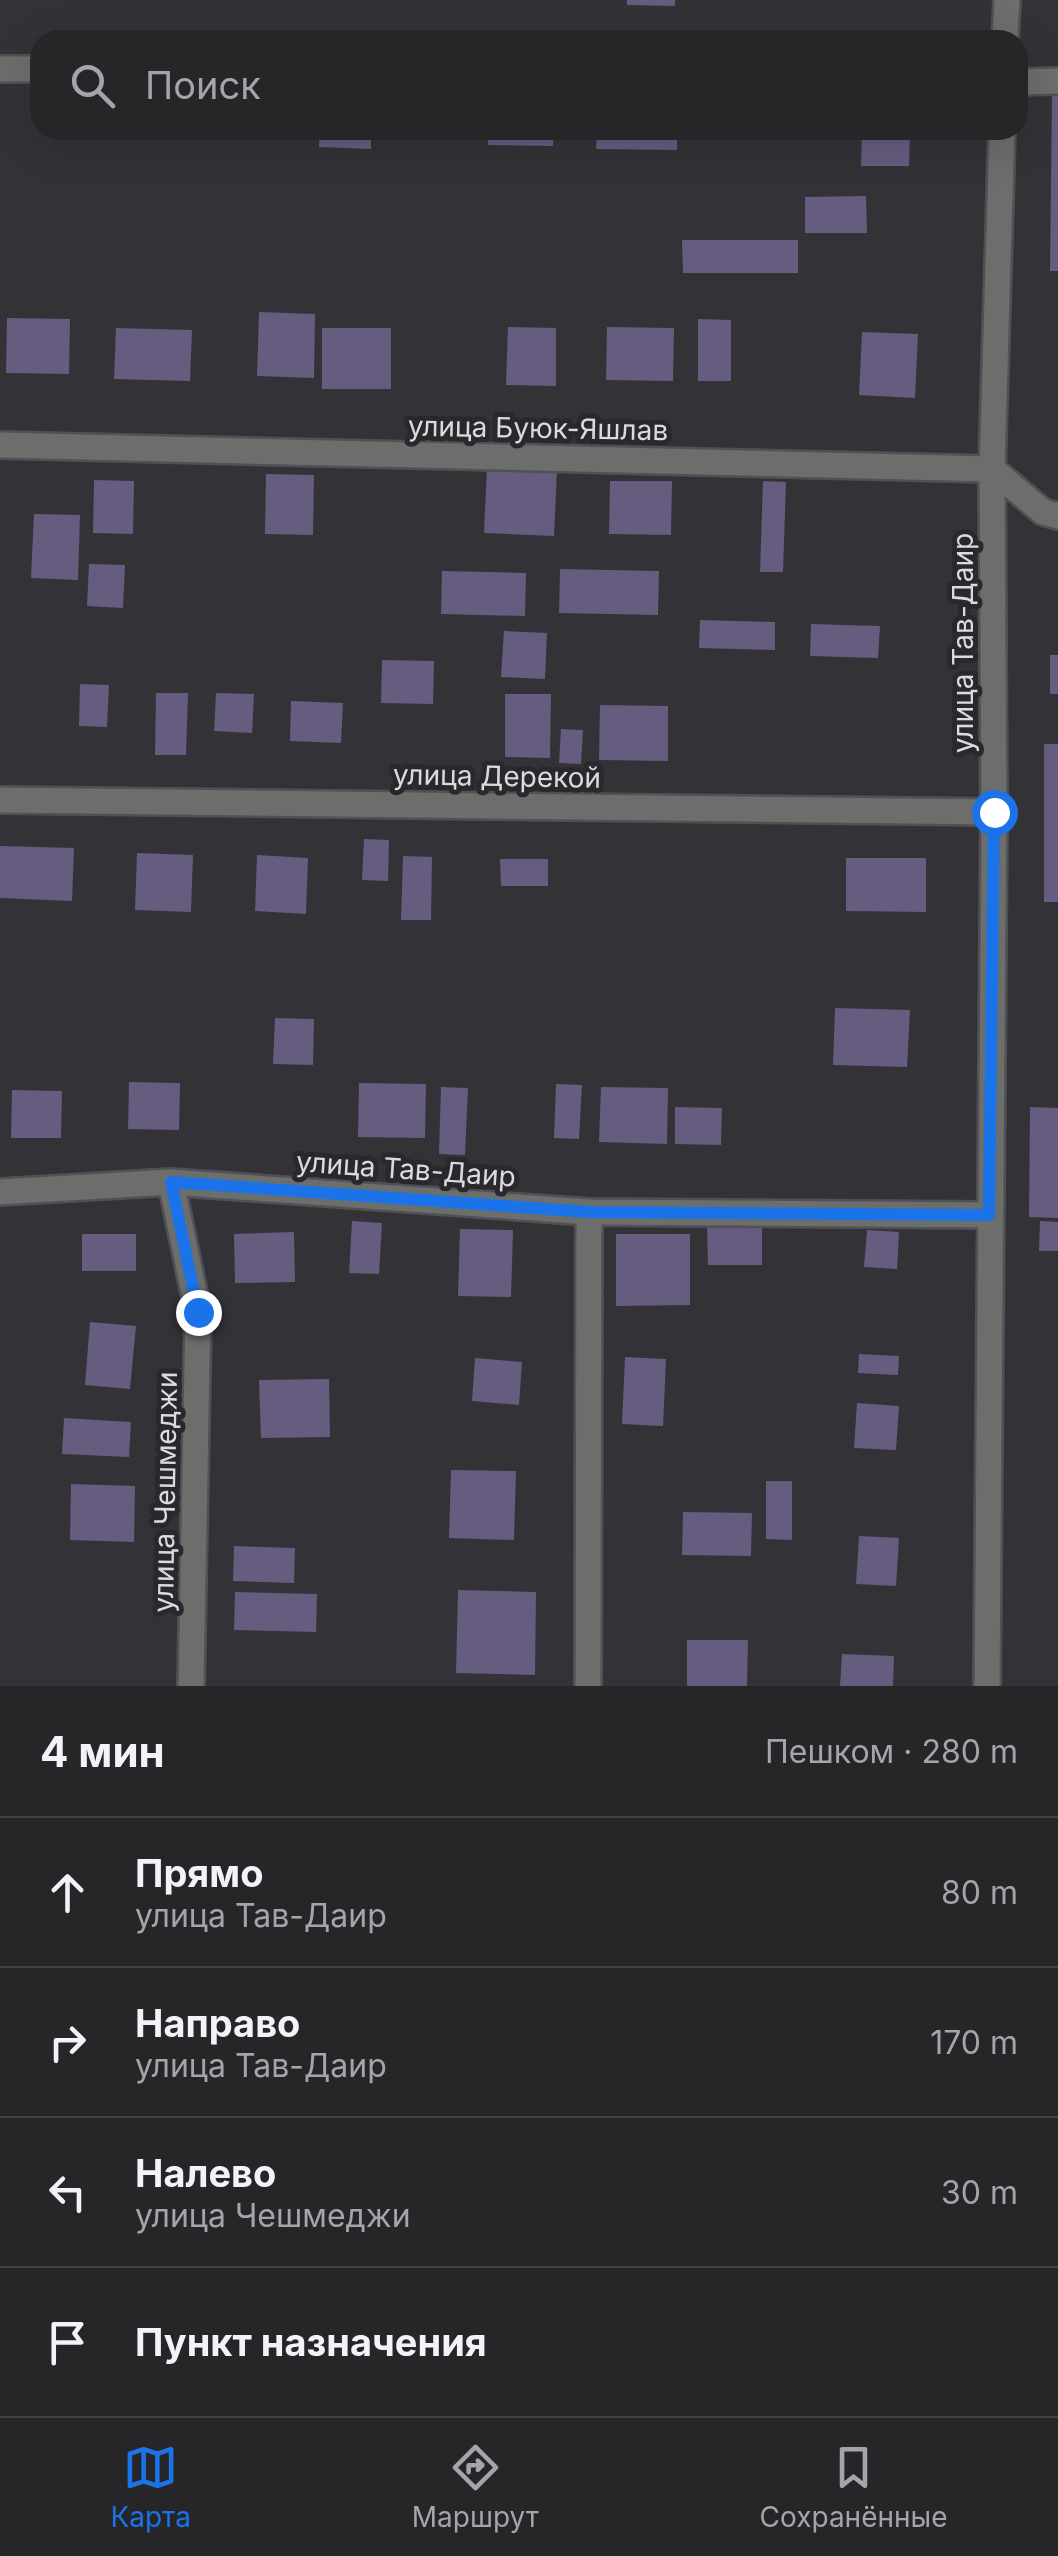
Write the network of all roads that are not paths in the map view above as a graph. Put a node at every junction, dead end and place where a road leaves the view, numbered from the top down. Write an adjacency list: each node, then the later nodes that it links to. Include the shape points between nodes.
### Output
1 (1007, 0): 2 (street)
2 (1006, 30)
3 (0, 69): 4 (street)
4 (30, 69)
5 (1058, 81): 6 (street)
6 (1028, 82)
7 (1002, 140): 9 (street, улица Тав-Даир)
8 (0, 446): 9 (street, улица Буюк-Яшлав)
9 (992, 469): 10 (street, via 1043,512); 12 (street, улица Тав-Даир)
10 (1058, 516)
11 (0, 800): 12 (street, улица Дерекой)
12 (994, 812): 16 (street, улица Тав-Даир)
13 (171, 1182): 14 (street, улица Тав-Даир); 15 (street, улица Тав-Даир); 17 (street, улица Чешмеджи, via 198,1312)
14 (0, 1192)
15 (589, 1212): 16 (street, улица Тав-Даир); 18 (street)
16 (989, 1215): 19 (street, улица Тав-Даир)
17 (191, 1686)
18 (588, 1686)
19 (987, 1686)

